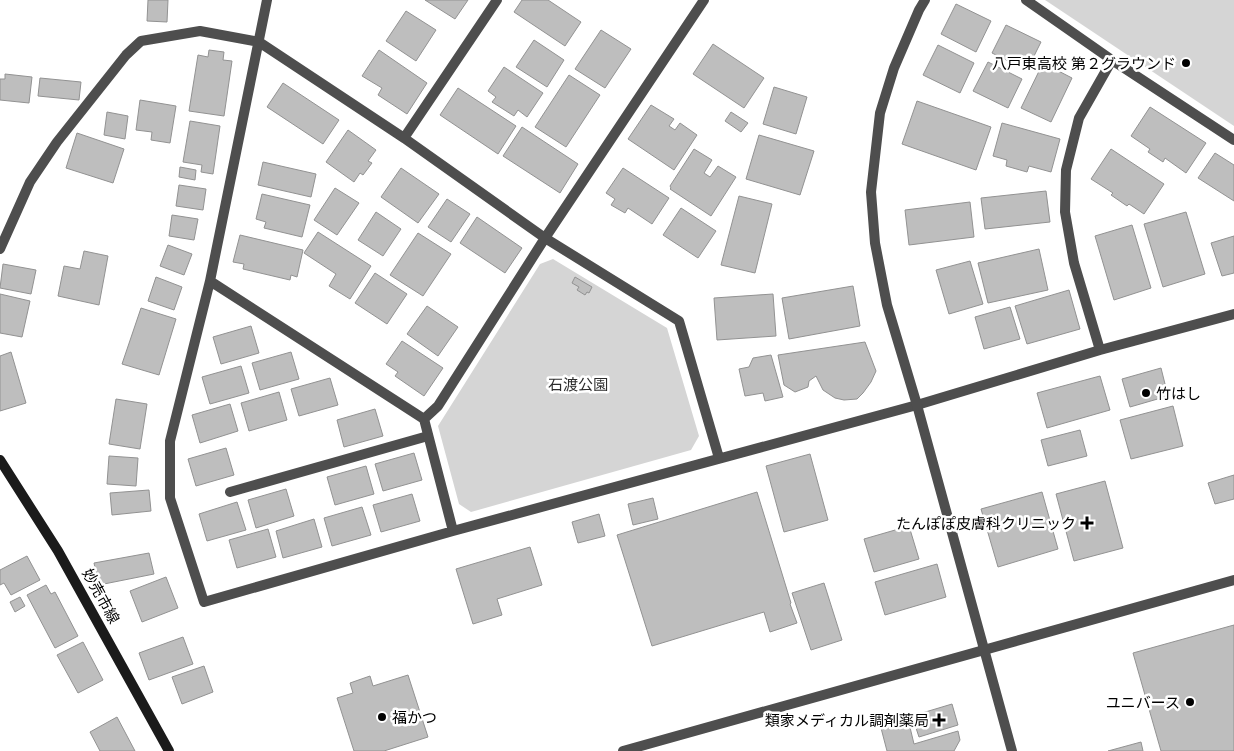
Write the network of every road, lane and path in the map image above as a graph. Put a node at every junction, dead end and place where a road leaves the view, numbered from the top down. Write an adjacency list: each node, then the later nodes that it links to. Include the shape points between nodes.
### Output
1 (268, 0): 6 (street)
2 (498, 0): 8 (street)
3 (704, 0): 10 (street)
4 (925, 0): 15 (street, via 894,68 880,113 870,192 875,243 887,305)
5 (1026, 0): 7 (street)
6 (259, 42): 8 (street); 11 (street, via 200,31 141,41 126,55 57,142 30,182); 12 (street)
7 (1112, 60): 9 (street); 14 (street, via 1079,118 1066,170 1066,212 1074,263)
8 (404, 138): 10 (street)
9 (1234, 140)
10 (545, 238): 16 (street, via 438,406); 18 (street, via 679,321)
11 (0, 249)
12 (210, 281): 16 (street); 21 (street, via 170,441 170,498 204,602)
13 (1234, 314): 14 (street)
14 (1100, 350): 15 (street)
15 (918, 405): 18 (street); 23 (street)
16 (424, 419): 17 (street)
17 (428, 436): 20 (street); 21 (street)
18 (719, 458): 21 (street)
19 (0, 460): 24 (main road, 妙売市線, via 58,551)
20 (230, 492)
21 (453, 531)
22 (1234, 580): 23 (street)
23 (984, 650): 25 (street); 26 (street)
24 (169, 751)
25 (623, 751)
26 (1012, 751)

